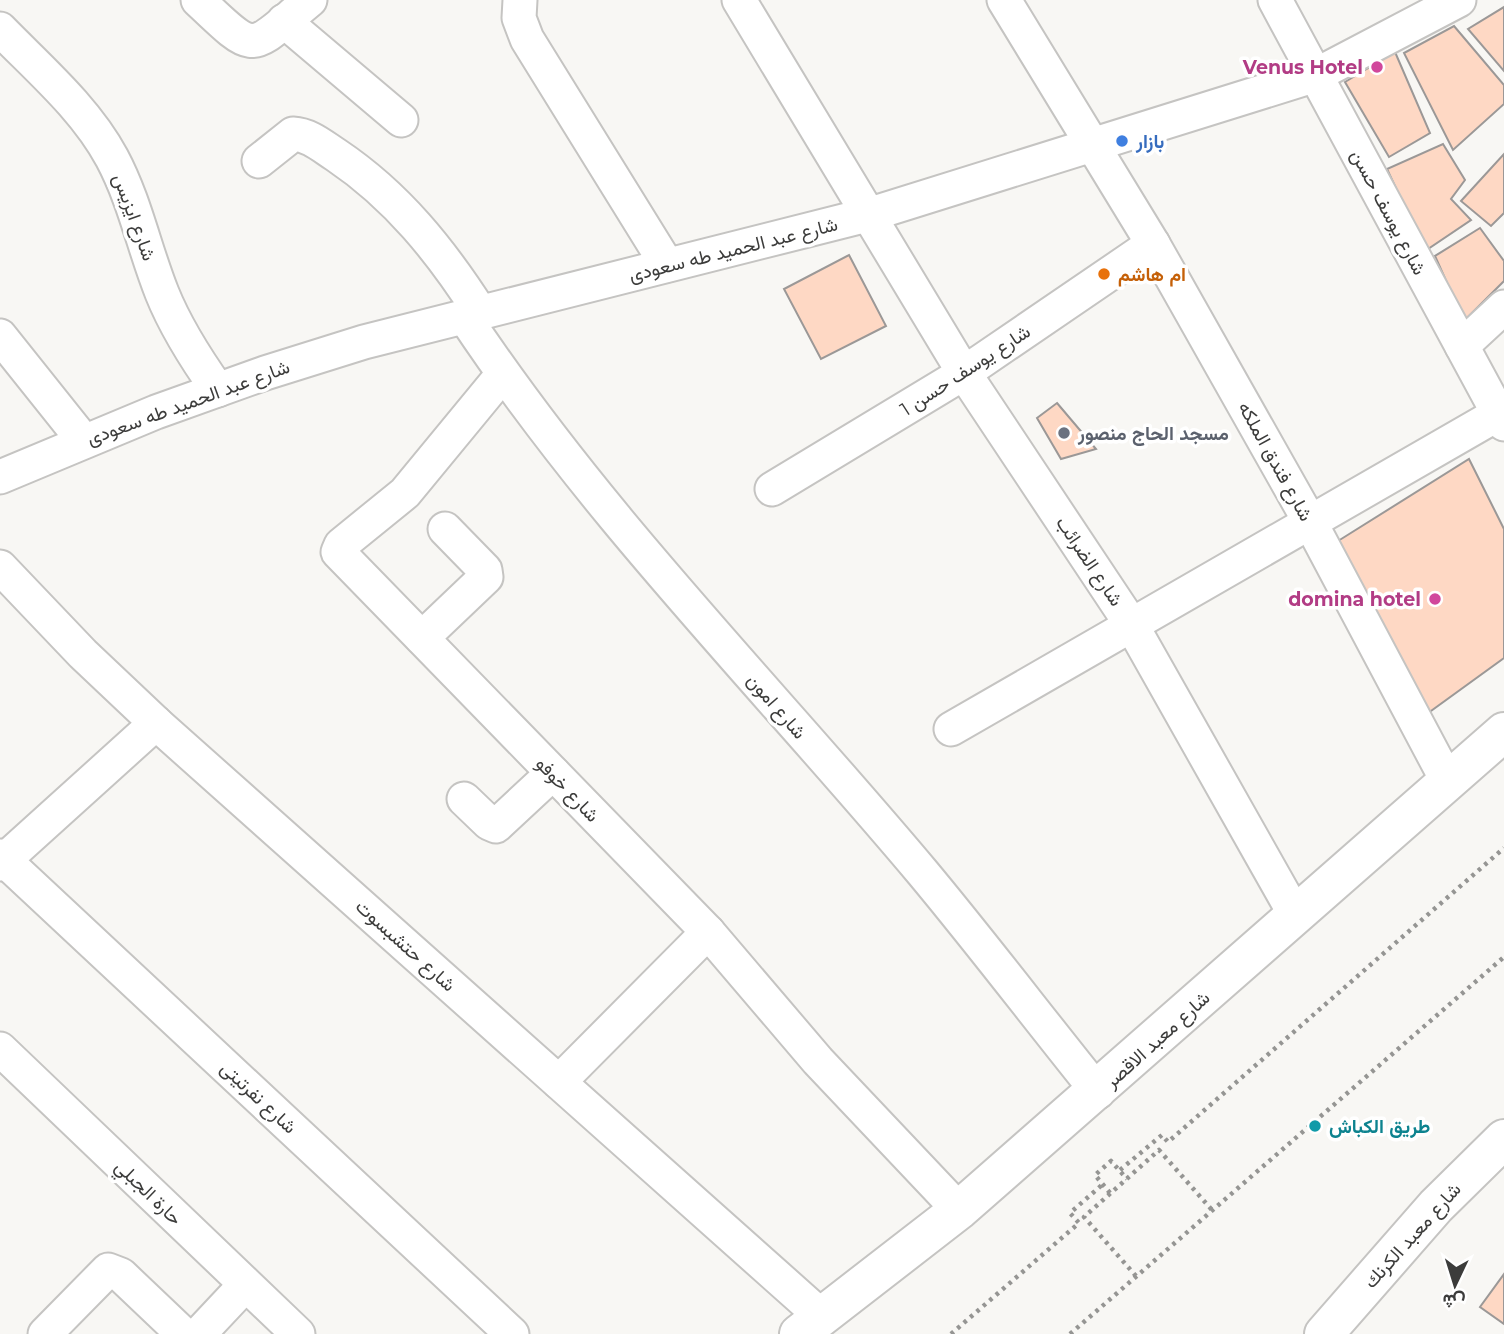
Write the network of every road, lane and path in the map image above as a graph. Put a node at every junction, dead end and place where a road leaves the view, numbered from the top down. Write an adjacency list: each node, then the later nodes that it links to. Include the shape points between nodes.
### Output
1 (198, 0): 8 (street, via 249,43 261,40)
2 (310, 0): 8 (street)
3 (520, 0): 16 (street, via 519,18 527,39)
4 (739, 0): 14 (street, شارع الضرائب)
5 (1004, 0): 12 (street, شارع فندق الملكه)
6 (1275, 0): 10 (street, شارع يوسف حسن)
7 (1459, 0): 10 (street, شارع عبد الحميد طه سعودى)
8 (284, 21): 11 (street)
9 (0, 29): 23 (street, شارع ايزيس, via 85,117 111,155 131,196 162,293 186,344)
10 (1316, 75): 12 (street, شارع عبد الحميد طه سعودى); 20 (street, شارع يوسف حسن)
11 (401, 120)
12 (1094, 147): 14 (street, شارع عبد الحميد طه سعودى); 15 (street, شارع فندق الملكه)
13 (259, 161): 18 (street, شارع امون, via 293,134 311,139 352,166 424,232)
14 (871, 214): 16 (street, شارع عبد الحميد طه سعودى); 21 (street, شارع الضرائب)
15 (1153, 244): 21 (street, شارع يوسف حسن 1); 28 (street, شارع فندق الملكه)
16 (667, 265): 18 (street, شارع عبد الحميد طه سعودى)
17 (1504, 307): 20 (street)
18 (472, 314): 22 (street, شارع امون); 23 (street, شارع عبد الحميد طه سعودى, via 364,342)
19 (0, 336): 25 (street)
20 (1462, 346): 24 (street, شارع يوسف حسن)
21 (964, 373): 27 (street, شارع يوسف حسن 1); 31 (street, شارع الضرائب)
22 (503, 374): 32 (street, شارع خوفو, via 405,493 338,548); 46 (street, شارع امون, via 589,489 923,873)
23 (218, 390): 25 (street, شارع عبد الحميد طه سعودى)
24 (1501, 419): 28 (street)
25 (83, 440): 26 (street, شارع عبد الحميد طه سعودى)
26 (0, 477)
27 (772, 489)
28 (1310, 522): 31 (street); 37 (street, شارع فندق الملكه)
29 (444, 529): 32 (street, via 485,570 486,577)
30 (0, 567): 33 (street, شارع حتشبسوت)
31 (1131, 624): 34 (street); 41 (street, شارع الضرائب)
32 (422, 638): 36 (street, شارع خوفو)
33 (156, 723): 40 (street); 45 (street, شارع حتشبسوت)
34 (951, 729)
35 (1504, 732): 37 (main road, شارع معبد الاقصر)
36 (553, 773): 38 (street, via 496,826); 42 (street, شارع خوفو)
37 (1448, 782): 41 (main road, شارع معبد الاقصر)
38 (464, 799)
39 (1504, 848): 48 (path, via 1168,1142 1162,1135)
40 (2, 860): 61 (street, شارع نفرتيتى)
41 (1296, 916): 46 (main road, شارع معبد الاقصر)
42 (708, 932): 45 (street); 52 (street, شارع خوفو, via 818,1061)
43 (1504, 957): 53 (path)
44 (0, 1049): 55 (street, حارة الجبلي)
45 (559, 1082): 56 (street, شارع حتشبسوت)
46 (1098, 1092): 52 (main road, شارع معبد الاقصر)
47 (1504, 1139): 64 (main road, شارع معبد الكرنك, via 1436,1206)
48 (1120, 1170): 49 (path); 50 (path, via 1111,1161 1095,1175)
49 (1127, 1179): 51 (path); 53 (path, via 1160,1150)
50 (1103, 1184): 51 (path); 62 (path, via 1070,1213 1079,1223)
51 (1110, 1193): 54 (path, via 1084,1217)
52 (960, 1210): 56 (main road, شارع معبد الاقصر)
53 (1212, 1210): 54 (path)
54 (1136, 1276): 63 (path)
55 (245, 1285): 59 (street); 60 (street, حارة الجبلي)
56 (810, 1325)
57 (45, 1334): 58 (street, via 108,1270 121,1275)
58 (183, 1334)
59 (199, 1334)
60 (298, 1334)
61 (512, 1334)
62 (951, 1334)
63 (1070, 1334)
64 (1324, 1334)

